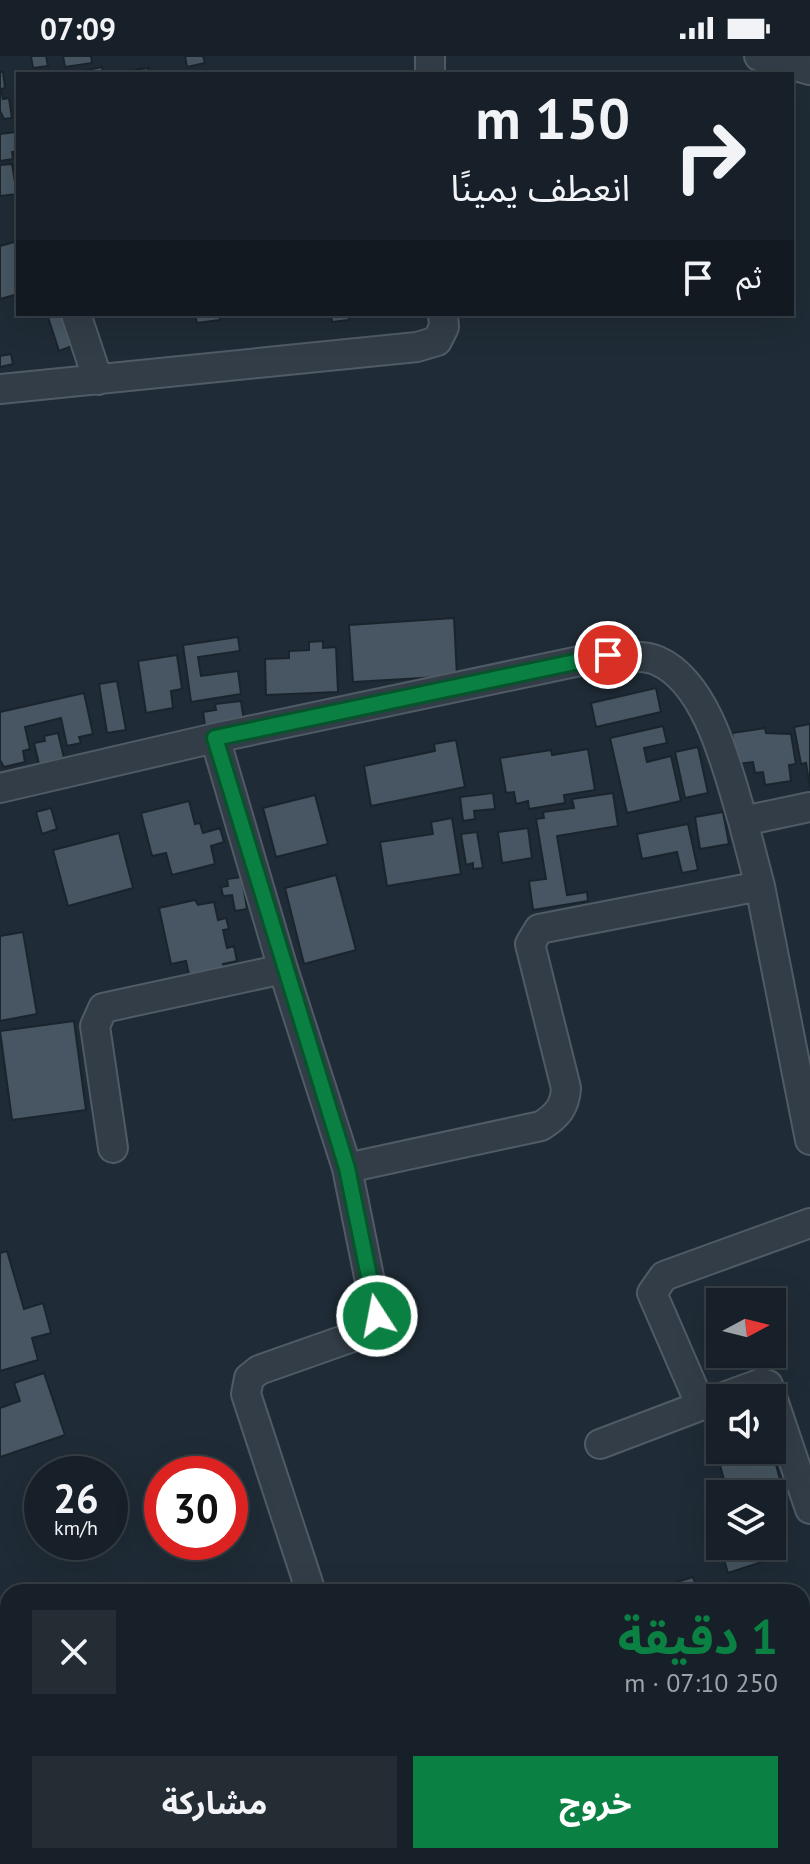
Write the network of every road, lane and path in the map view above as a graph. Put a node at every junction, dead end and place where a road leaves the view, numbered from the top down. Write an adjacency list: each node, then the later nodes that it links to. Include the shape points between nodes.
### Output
1 (759, 56): 2 (street)
2 (810, 70)
3 (77, 316): 5 (street)
4 (443, 316): 5 (street, via 437,341 417,347)
5 (98, 380): 6 (street)
6 (0, 389)
7 (215, 738): 8 (street); 10 (street, via 608,655 656,660 684,678 698,700); 12 (street)
8 (0, 788)
9 (810, 807): 10 (street)
10 (743, 821): 11 (street)
11 (760, 886): 13 (street); 15 (street, via 539,929 530,944 566,1088 565,1103 554,1118 541,1126)
12 (283, 969): 14 (street, via 103,1008 95,1026); 15 (street)
13 (810, 1140)
14 (113, 1148)
15 (347, 1168): 22 (street, via 377,1316 374,1325 259,1370 249,1378 246,1394)
16 (810, 1223): 17 (street, via 657,1282 652,1293)
17 (706, 1387)
18 (706, 1404): 20 (street)
19 (786, 1438): 21 (street)
20 (600, 1444)
21 (810, 1509)
22 (308, 1584)

